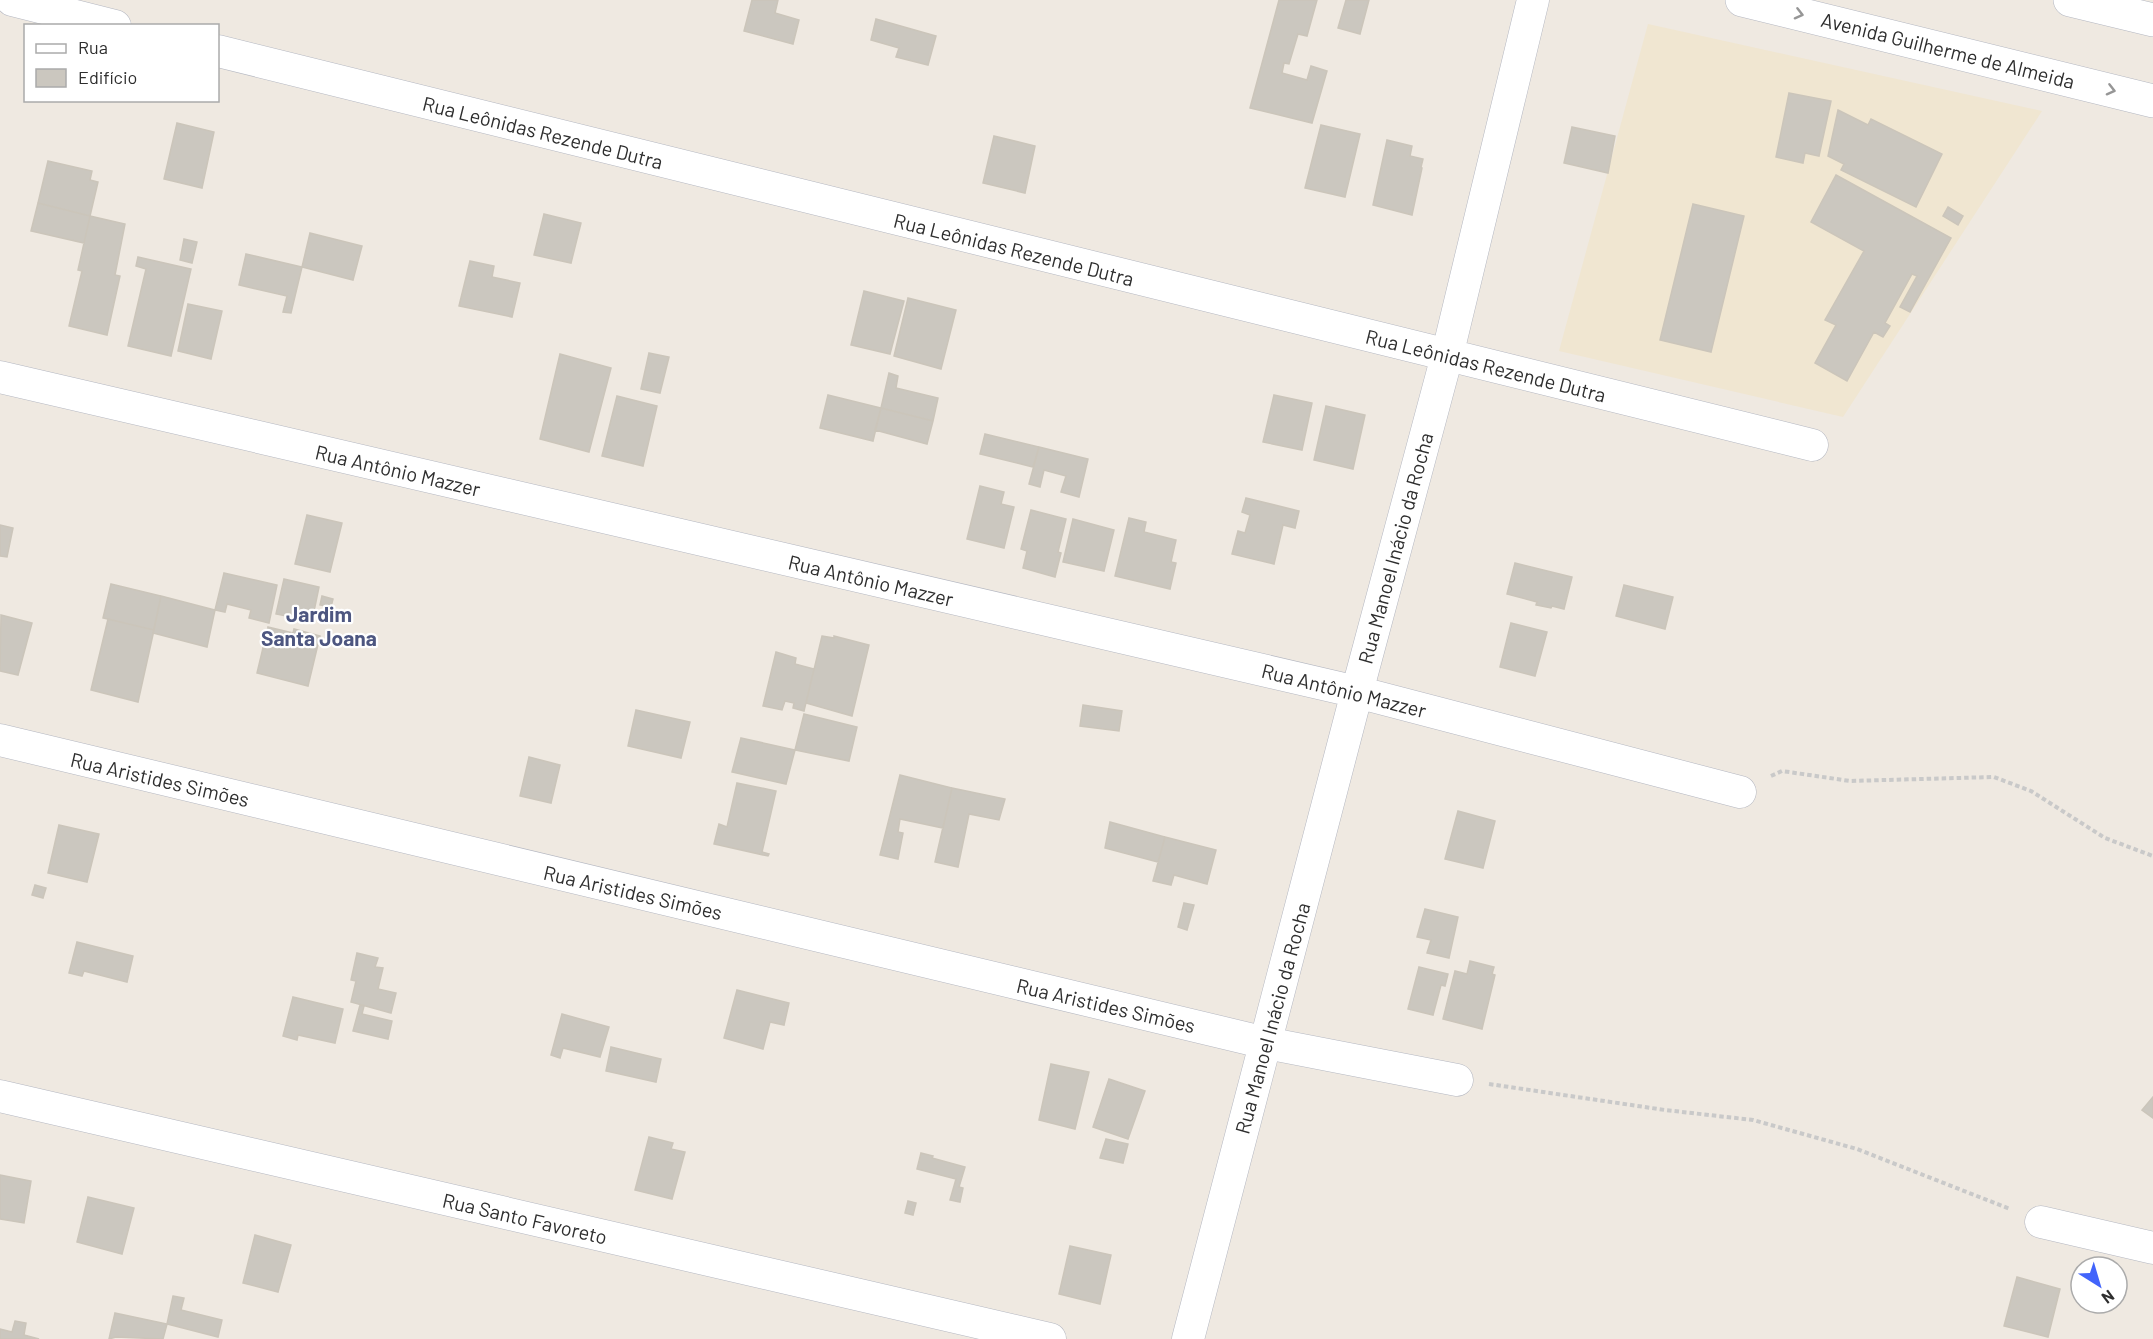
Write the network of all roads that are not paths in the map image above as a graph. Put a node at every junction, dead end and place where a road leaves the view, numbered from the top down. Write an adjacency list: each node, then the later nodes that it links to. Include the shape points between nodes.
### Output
1 (12, 0): 6 (street)
2 (1533, 0): 9 (street, Rua Manoel Inácio da Rocha)
3 (1742, 0): 8 (street, Avenida Guilherme de Almeida, one-way to 8)
4 (2070, 0): 5 (street)
5 (2153, 20)
6 (107, 24)
7 (219, 51): 9 (street, Rua Leônidas Rezende Dutra)
8 (2153, 101)
9 (1447, 356): 11 (street, Rua Leônidas Rezende Dutra); 12 (street, Rua Manoel Inácio da Rocha)
10 (0, 378): 12 (street, Rua Antônio Mazzer)
11 (1812, 445)
12 (1357, 692): 14 (street, Rua Antônio Mazzer); 15 (street, Rua Manoel Inácio da Rocha)
13 (0, 740): 15 (street, Rua Aristides Simões)
14 (1740, 792)
15 (1266, 1043): 16 (street, Rua Aristides Simões); 21 (street, Rua Manoel Inácio da Rocha)
16 (1457, 1080)
17 (0, 1096): 20 (street, Rua Santo Favoreto)
18 (2041, 1222): 19 (street)
19 (2153, 1248)
20 (1050, 1339)
21 (1188, 1339)

